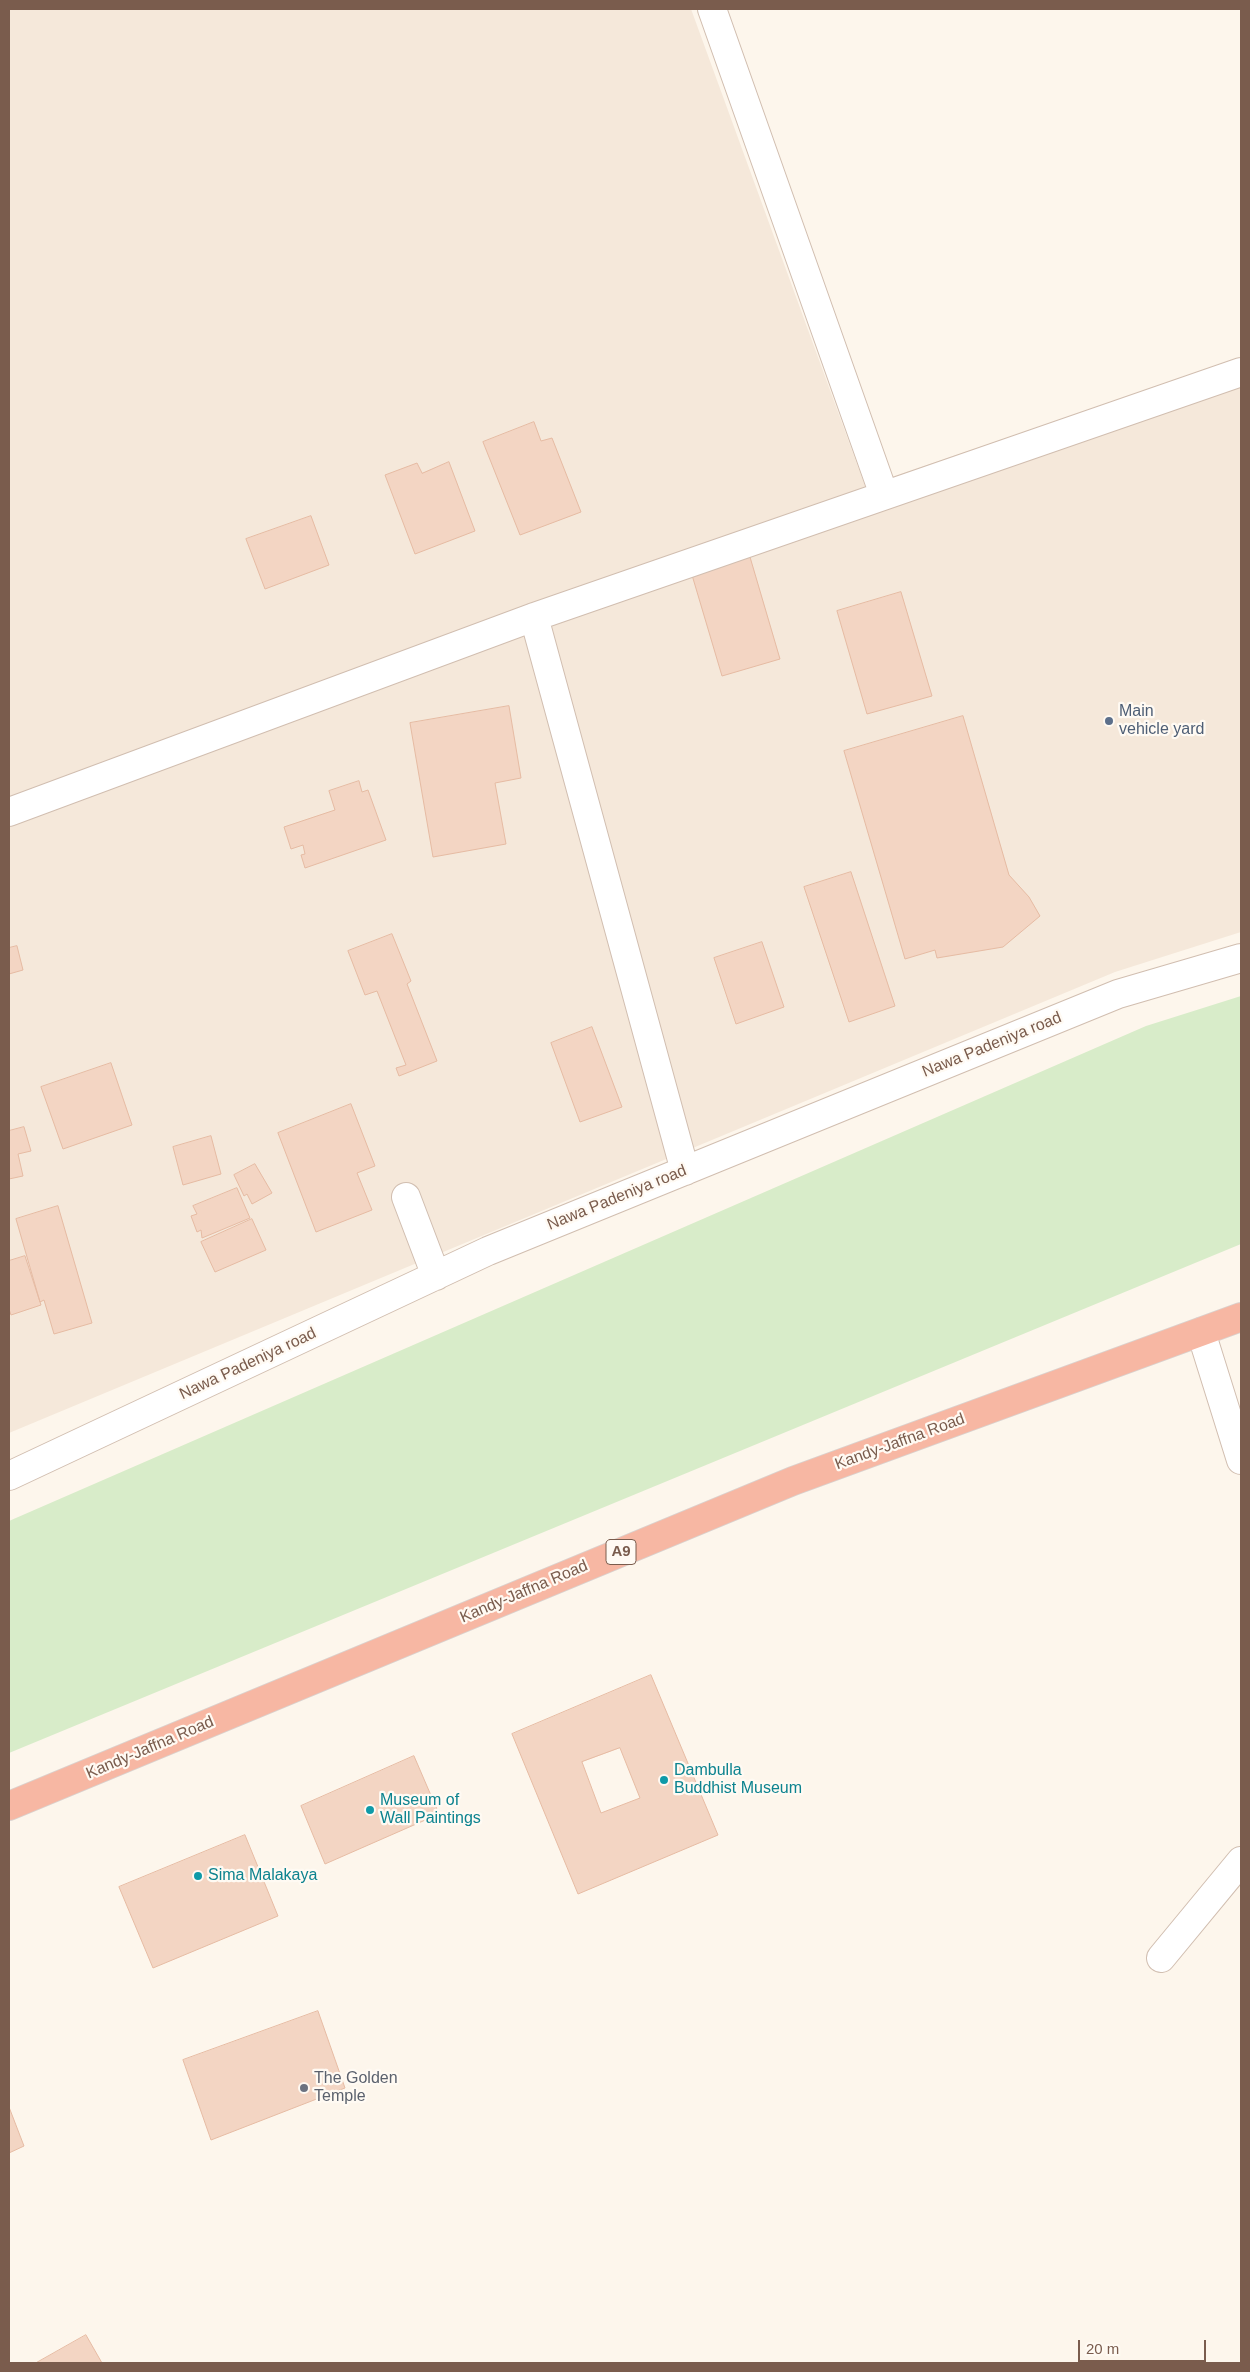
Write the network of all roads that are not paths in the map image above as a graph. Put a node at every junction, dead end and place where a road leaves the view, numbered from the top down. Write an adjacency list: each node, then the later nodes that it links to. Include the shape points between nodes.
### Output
1 (712, 9): 3 (street)
2 (1241, 372): 3 (street)
3 (884, 495): 4 (street)
4 (534, 618): 5 (street); 7 (street)
5 (9, 812)
6 (1241, 958): 7 (street, Nawa Padeniya road, via 1118,994)
7 (685, 1170): 9 (street, Nawa Padeniya road, via 488,1251)
8 (406, 1197): 9 (street)
9 (436, 1276): 13 (street, Nawa Padeniya road)
10 (1241, 1317): 11 (highway, Kandy-Jaffna Road / A9)
11 (1201, 1332): 12 (street); 14 (highway, Kandy-Jaffna Road / A9, via 793,1481)
12 (1241, 1460)
13 (9, 1476)
14 (9, 1806)
15 (1241, 1861): 16 (street)
16 (1161, 1958)

